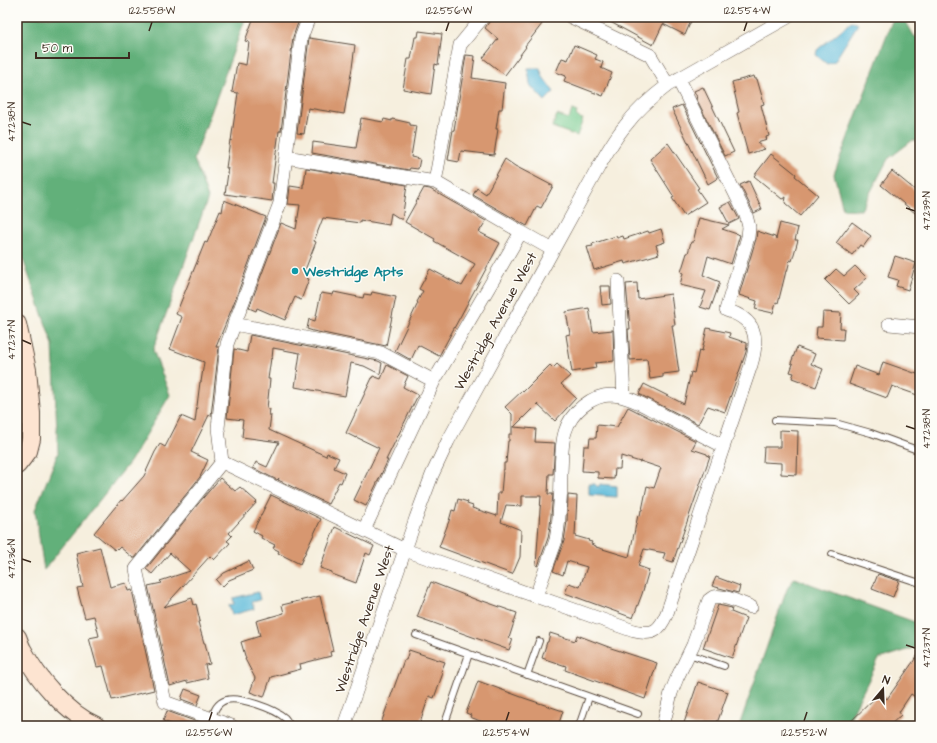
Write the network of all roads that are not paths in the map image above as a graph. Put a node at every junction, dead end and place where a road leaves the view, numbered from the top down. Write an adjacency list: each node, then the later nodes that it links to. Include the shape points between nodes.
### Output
1 (310, 17): 6 (street, via 301,38)
2 (483, 17): 7 (street, via 460,45)
3 (571, 17): 5 (street, via 650,55)
4 (788, 17): 5 (street, Westridge Avenue West)
5 (673, 82): 9 (street, Westridge Avenue West, via 636,112 624,126); 18 (street, via 746,215 749,227 726,310 742,316 748,323 755,338 756,348)
6 (286, 157): 7 (street); 12 (street, via 280,203)
7 (435, 182): 8 (street)
8 (521, 232): 9 (street); 15 (street)
9 (553, 250): 23 (street, Westridge Avenue West, via 448,441 432,475)
10 (618, 281): 16 (street)
11 (17, 324): 21 (street, via 27,370 31,419 28,451)
12 (234, 324): 15 (street, via 381,353); 20 (street, via 227,344 218,428)
13 (889, 324): 14 (street)
14 (920, 327)
15 (434, 381): 22 (street)
16 (624, 397): 18 (street); 26 (street, via 603,396 586,403 565,431 558,527)
17 (775, 420): 19 (lane, via 835,423)
18 (723, 446): 26 (street, via 667,614 657,630 646,633 634,631)
19 (920, 451)
20 (222, 462): 22 (street); 37 (street, via 136,569 165,702)
21 (17, 465)
22 (364, 530): 23 (street)
23 (405, 550): 26 (street); 41 (street, Westridge Avenue West)
24 (832, 554): 25 (lane)
25 (920, 583)
26 (536, 596)
27 (751, 607): 32 (street, via 725,597 718,596 709,600)
28 (416, 634): 31 (lane)
29 (539, 641): 34 (lane)
30 (19, 649): 38 (street, via 46,686 70,709)
31 (469, 654): 34 (lane); 42 (lane)
32 (689, 654): 33 (lane); 44 (street, via 671,693)
33 (724, 666)
34 (527, 675): 35 (lane)
35 (590, 697): 36 (lane); 43 (lane)
36 (638, 714)
37 (212, 719): 39 (street); 40 (lane, via 218,706 234,699 270,710 284,718)
38 (96, 726)
39 (232, 726)
40 (290, 726)
41 (344, 726)
42 (444, 726)
43 (580, 726)
44 (663, 726)

